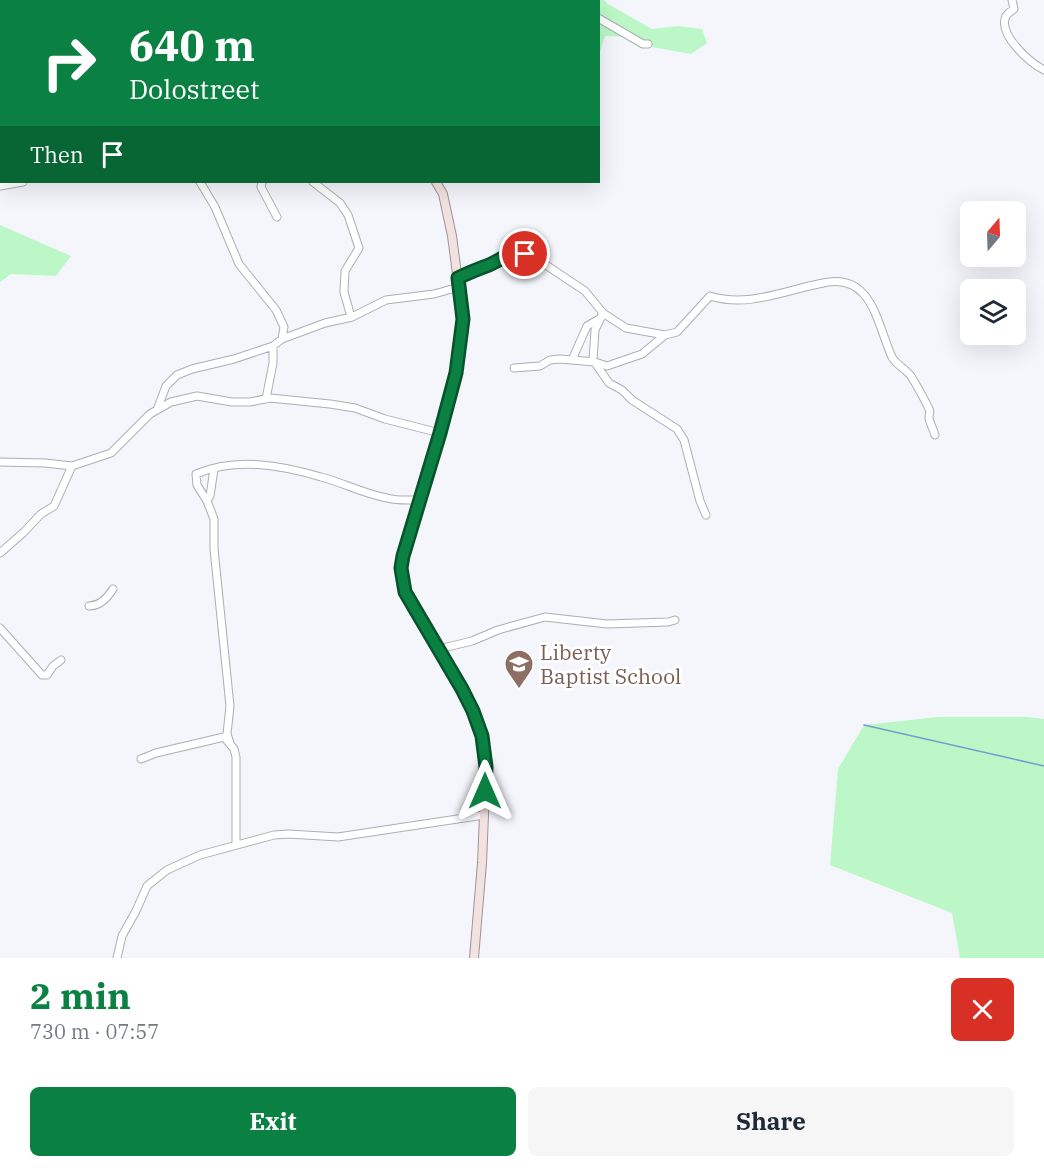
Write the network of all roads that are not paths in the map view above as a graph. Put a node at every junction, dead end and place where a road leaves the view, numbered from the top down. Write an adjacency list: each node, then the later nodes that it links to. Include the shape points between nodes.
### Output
1 (1012, 0): 4 (street, via 1014,9 1006,16 1005,24 1009,35 1024,56)
2 (600, 19): 3 (street)
3 (648, 44)
4 (1044, 70)
5 (17, 183): 10 (street)
6 (201, 183): 16 (street, via 215,207 238,264 276,310 284,327)
7 (262, 183): 11 (street)
8 (314, 183): 14 (street, via 348,214 358,248 345,272 344,292)
9 (437, 183): 12 (main road, via 448,210)
10 (0, 186)
11 (277, 217)
12 (458, 283): 13 (street, via 500,258 525,254 585,291); 14 (street, via 434,294 386,300); 23 (main road, via 463,319 461,342)
13 (602, 316): 15 (street, via 626,328); 18 (street, via 587,326); 19 (street, via 595,330)
14 (351, 317): 16 (street)
15 (665, 335): 19 (street, via 635,357 607,366); 24 (street, via 677,332 710,296 725,301 763,298 838,280 855,286 880,321 892,360 906,370 930,410)
16 (282, 339): 17 (street)
17 (273, 346): 21 (street); 22 (street, via 177,375 166,386)
18 (572, 360): 19 (street); 20 (street, via 549,360 540,366)
19 (595, 362): 30 (street, via 609,383 677,429 684,440)
20 (514, 368)
21 (266, 399): 22 (street, via 232,402 197,396 171,402); 23 (street, via 286,398 355,408)
22 (158, 410): 26 (street, via 111,453)
23 (440, 433): 28 (main road)
24 (935, 435)
25 (0, 462): 26 (street)
26 (72, 466): 31 (street, via 54,506 41,513)
27 (214, 469): 28 (street, via 259,464 323,477 363,493); 29 (street); 29 (street, via 196,474 197,485)
28 (419, 500): 36 (main road, via 401,568 405,592)
29 (207, 501): 38 (street, via 214,519)
30 (706, 515)
31 (0, 553)
32 (113, 589): 33 (street, via 108,597)
33 (89, 606)
34 (675, 620): 36 (street, via 607,624 544,617)
35 (0, 628): 37 (street, via 42,675 47,675)
36 (439, 649): 40 (main road, via 473,711 482,736 486,767)
37 (61, 660)
38 (230, 743): 39 (street, via 224,737); 41 (street, via 236,758)
39 (141, 759)
40 (484, 814): 41 (street, via 338,837 289,834); 43 (main road)
41 (236, 844): 42 (street, via 167,870 147,886 122,936)
42 (117, 958)
43 (474, 958)

